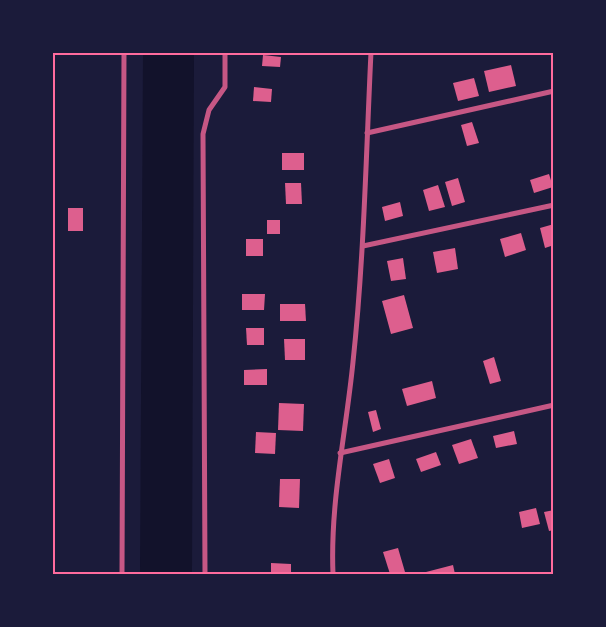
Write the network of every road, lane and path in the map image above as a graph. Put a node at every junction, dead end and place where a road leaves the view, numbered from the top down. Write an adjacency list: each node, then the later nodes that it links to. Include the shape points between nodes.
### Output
1 (124, 52): 10 (street)
2 (225, 52): 11 (street, via 225,87 209,110 203,134)
3 (371, 52): 5 (street)
4 (554, 91): 5 (street)
5 (367, 133): 7 (street)
6 (554, 205): 7 (street)
7 (363, 246): 9 (street, via 353,364)
8 (554, 405): 9 (street)
9 (339, 453): 12 (street)
10 (122, 574)
11 (205, 574)
12 (333, 574)

